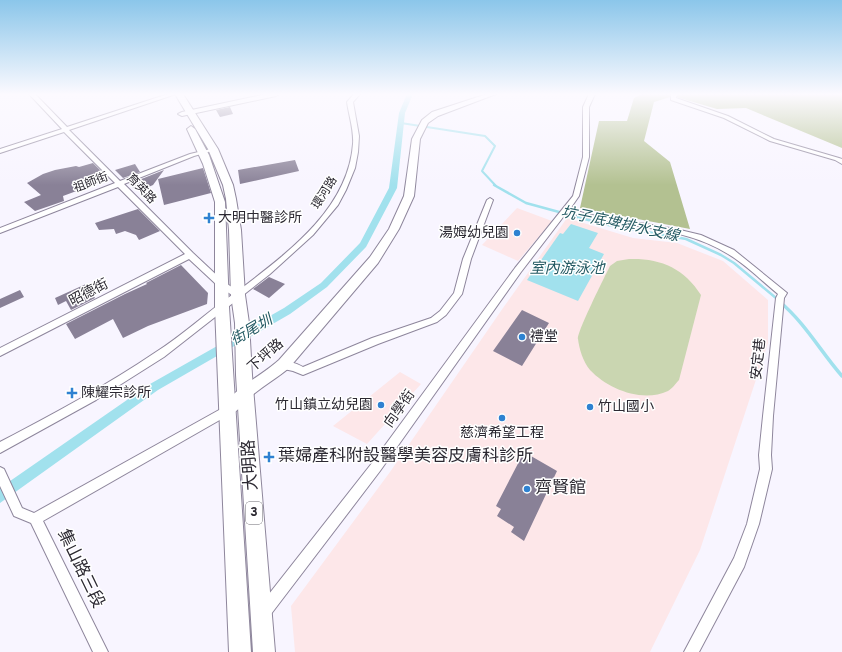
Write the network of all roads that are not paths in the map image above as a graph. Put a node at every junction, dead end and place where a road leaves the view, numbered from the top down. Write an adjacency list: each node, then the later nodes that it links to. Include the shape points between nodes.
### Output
1 (61, 124): 8 (street, 育英路)
2 (82, 124): 8 (street)
3 (193, 124): 10 (main road, 3)
4 (354, 124): 18 (street, 環河路, via 353,163 343,190 329,212 263,276)
5 (424, 124): 21 (street, 下坪路, via 416,139 409,196 394,229 374,260)
6 (587, 124): 14 (street, 向學街, via 583,173 576,196)
7 (741, 124): 11 (street, via 772,140)
8 (66, 130): 9 (street); 12 (street, 育英路)
9 (0, 151)
10 (208, 151): 12 (street, 祖師街); 17 (main road, 3, via 220,202); 18 (main road, 3, via 228,185 231,199)
11 (842, 162)
12 (120, 184): 15 (street, 祖師街); 16 (street, 育英路)
13 (490, 200): 21 (street, via 467,259 458,294 443,313 434,320 303,371)
14 (563, 214): 27 (street, 向學街, via 518,270 376,467); 31 (street, 安定巷, via 676,231 704,240 731,252 783,293 779,302 768,416 766,469 753,524 739,562)
15 (0, 232)
16 (190, 255): 17 (street, 育英路); 20 (street, 昭德街)
17 (221, 284): 18 (street, 育英路); 19 (main road, 3)
18 (238, 295): 19 (street); 22 (main road, 3)
19 (222, 307): 23 (main road, 大明路 / 3); 24 (street, via 182,339 132,372)
20 (0, 352)
21 (282, 365): 22 (street, 下坪路, via 273,374)
22 (245, 384): 23 (street, 下坪路); 27 (main road, 大明路 / 3)
23 (228, 410): 26 (street, 下坪路); 29 (main road, 大明路 / 3)
24 (0, 448)
25 (0, 473): 26 (street, via 18,512)
26 (35, 519): 28 (street, 集山路三段)
27 (261, 616): 30 (main road, 大明路 / 3)
28 (101, 652)
29 (240, 652)
30 (264, 652)
31 (691, 652)

